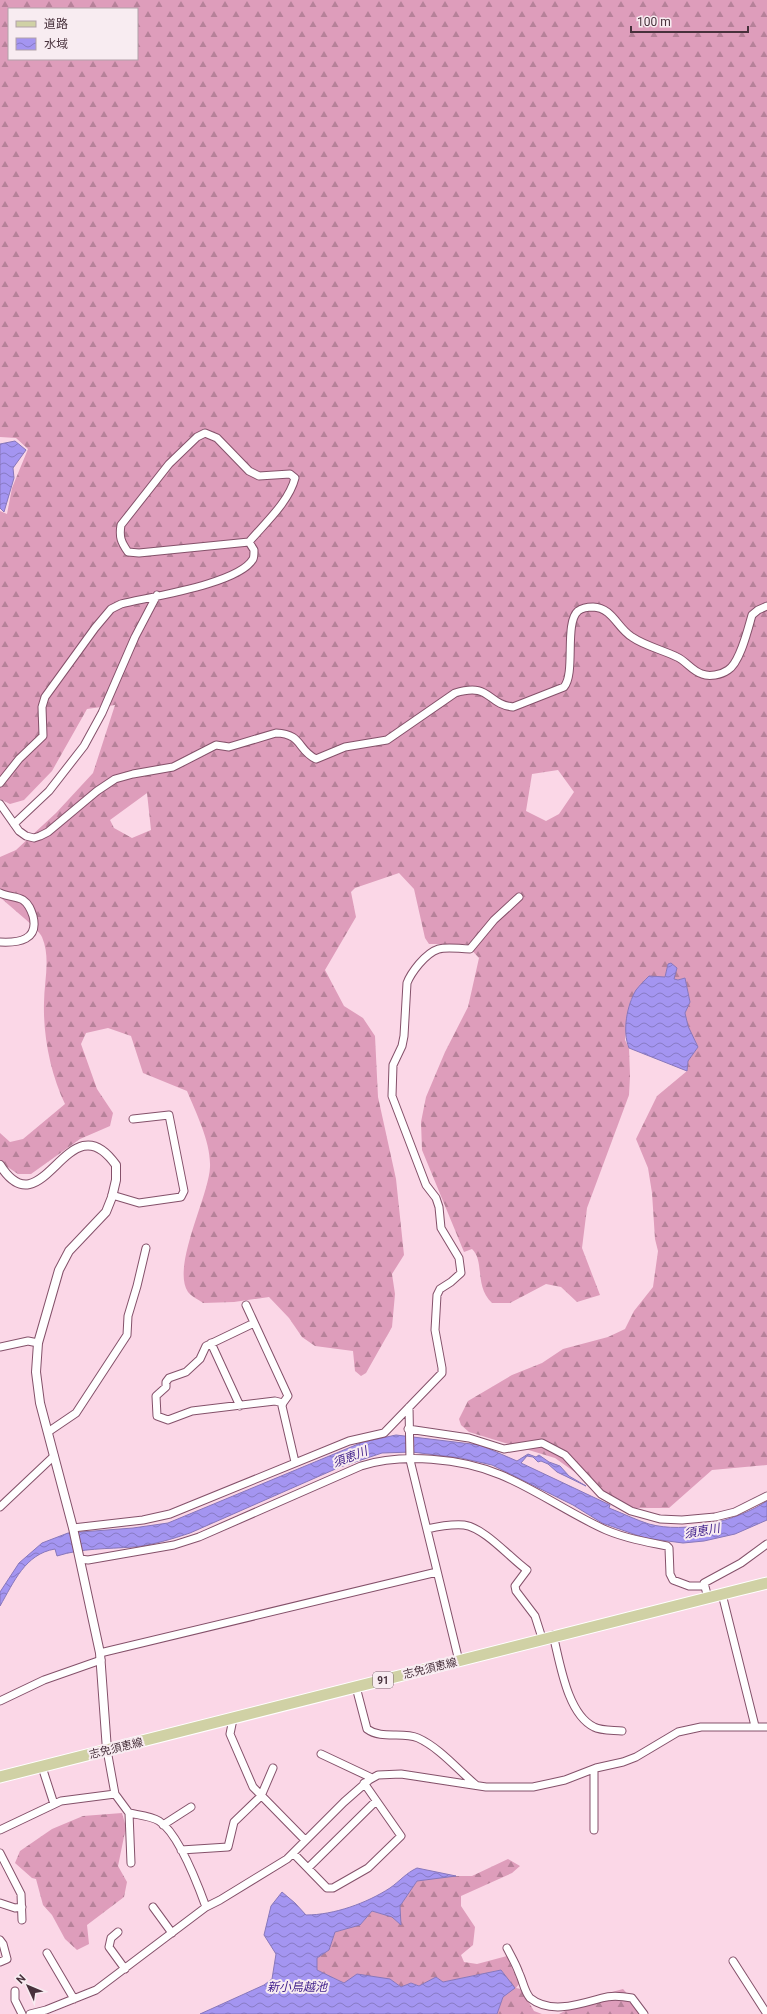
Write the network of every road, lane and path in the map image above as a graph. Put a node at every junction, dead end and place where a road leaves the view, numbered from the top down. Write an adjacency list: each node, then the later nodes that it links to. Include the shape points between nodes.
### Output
1 (248, 542): 1 (street, via 284,500 295,478 290,474 259,476 249,471 217,438 205,433 197,436 169,464 121,525 119,534 128,552 139,553); 2 (street, via 254,550 253,559 243,569 213,583)
2 (157, 595): 4 (street, via 111,609 95,628 45,697 42,707 42,736 19,758); 6 (street, via 84,746 49,791)
3 (767, 606): 6 (street, via 752,615 734,664 728,670 713,675 696,672 680,659 633,638 606,611 597,607 587,607 578,610 574,617 568,682 564,687 513,707 505,706 477,689 465,690 455,693 387,740 346,747 316,759 293,736 284,733 229,747 216,745 173,767 115,779 40,836 26,836)
4 (0, 783)
5 (0, 804): 6 (street)
6 (14, 824)
7 (0, 893): 9 (street, via 24,901 31,909 35,924 33,931 20,942)
8 (519, 897): 21 (street, via 494,920 470,949 433,950 428,953 407,983 404,1036 393,1066 392,1096 426,1185 436,1198 441,1228 459,1258 461,1273 440,1289 437,1295 434,1330 442,1373)
9 (0, 942)
10 (133, 1119): 12 (street, via 169,1115 184,1191 181,1197 139,1203)
11 (0, 1165): 12 (street, via 8,1177 17,1183 27,1185 41,1180 70,1151 81,1145 90,1145 102,1149 116,1165)
12 (112, 1195): 16 (street, via 106,1212 69,1251 59,1270)
13 (146, 1248): 23 (street, via 128,1316 127,1335 76,1413)
14 (246, 1305): 15 (street)
15 (254, 1323): 17 (street); 19 (street, via 288,1396)
16 (38, 1343): 18 (street, via 28,1341); 23 (street, via 37,1389)
17 (212, 1343): 20 (street); 20 (street, via 206,1346 200,1359 186,1372 169,1378 166,1387 156,1396 157,1416 168,1420 192,1411)
18 (0, 1346)
19 (283, 1402): 20 (street); 26 (street)
20 (240, 1406)
21 (409, 1406): 22 (street); 26 (street, via 384,1433 349,1441)
22 (408, 1431): 25 (street); 27 (street, via 469,1438 504,1448 542,1443 565,1455 601,1494 631,1511 660,1519 715,1517 734,1512)
23 (48, 1432): 24 (street)
24 (54, 1456): 28 (street); 29 (street)
25 (410, 1460): 30 (street); 32 (street, via 361,1466 199,1537 174,1545 88,1560); 35 (street, via 435,1460 482,1468 538,1493 607,1530 667,1546 670,1548 670,1574 673,1580 689,1586)
26 (296, 1462): 29 (street, via 170,1514)
27 (767, 1496)
28 (0, 1507)
29 (72, 1529): 32 (street)
30 (427, 1529): 33 (street); 39 (street, via 466,1525 490,1537 527,1570 515,1586 516,1591 535,1616)
31 (767, 1544): 35 (street, via 742,1563 704,1583)
32 (79, 1557): 40 (street)
33 (437, 1572): 40 (street); 41 (street)
34 (767, 1583): 36 (main road, 志免須恵線 / 91)
35 (703, 1586): 37 (street)
36 (722, 1594): 37 (main road, 志免須恵線 / 91); 45 (street)
37 (708, 1598): 38 (main road, 志免須恵線 / 91)
38 (553, 1635): 39 (main road, 志免須恵線 / 91); 47 (street, via 575,1709 594,1727)
39 (542, 1638): 41 (main road, 志免須恵線 / 91)
40 (101, 1656): 43 (street); 48 (street)
41 (459, 1661): 42 (main road, 志免須恵線 / 91)
42 (356, 1687): 44 (main road, 志免須恵線 / 91); 56 (street, via 367,1729 386,1735 417,1737)
43 (0, 1702)
44 (233, 1719): 48 (main road, 志免須恵線 / 91); 58 (street, via 230,1734 253,1787)
45 (754, 1726): 46 (street); 52 (street, via 701,1727 678,1732 636,1757)
46 (767, 1727)
47 (622, 1731)
48 (107, 1750): 50 (main road, 志免須恵線 / 91); 57 (street)
49 (321, 1754): 54 (street)
50 (42, 1767): 53 (main road, 志免須恵線 / 91); 60 (street)
51 (273, 1768): 58 (street)
52 (594, 1769): 56 (street, via 565,1780 533,1787); 65 (street)
53 (0, 1778)
54 (372, 1778): 55 (street); 56 (street, via 401,1774)
55 (364, 1784): 59 (street); 66 (street)
56 (476, 1786)
57 (115, 1794): 60 (street); 62 (street)
58 (261, 1796): 66 (street); 67 (street, via 234,1822 228,1847)
59 (376, 1801): 71 (street); 71 (street, via 401,1836 385,1852 368,1868 333,1888 327,1888)
60 (54, 1804): 64 (street)
61 (191, 1808): 63 (street)
62 (129, 1813): 63 (street, via 158,1820); 70 (street)
63 (163, 1825): 67 (street)
64 (0, 1830)
65 (594, 1830)
66 (305, 1840): 69 (street)
67 (181, 1850): 75 (street)
68 (0, 1853): 73 (street, via 21,1894)
69 (293, 1853): 71 (street); 75 (street, via 267,1872)
70 (131, 1863)
71 (308, 1868)
72 (0, 1903): 73 (street, via 15,1908)
73 (22, 1907): 76 (street)
74 (153, 1907): 78 (street)
75 (206, 1907): 78 (street)
76 (22, 1920)
77 (118, 1932): 84 (street, via 111,1938 109,1947)
78 (172, 1933): 84 (street)
79 (0, 1940): 83 (street, via 6,1958)
80 (506, 1948): 89 (street, via 520,1973 528,1997 538,2009 564,2012 616,1995 632,1998)
81 (47, 1953): 86 (street)
82 (733, 1961): 90 (street)
83 (0, 1962)
84 (125, 1969): 86 (street, via 96,1990)
85 (14, 1991): 87 (street, via 15,2000)
86 (74, 2000): 88 (street)
87 (22, 2014)
88 (30, 2014)
89 (644, 2014)
90 (767, 2014)

